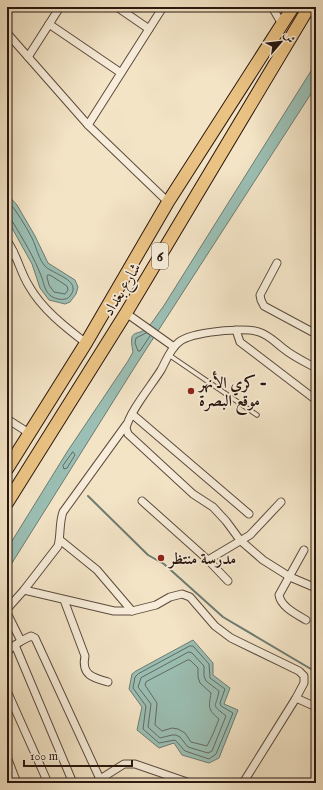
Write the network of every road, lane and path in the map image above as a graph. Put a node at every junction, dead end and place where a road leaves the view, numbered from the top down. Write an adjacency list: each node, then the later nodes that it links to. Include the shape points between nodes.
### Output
1 (60, 7): 7 (street)
2 (117, 7): 9 (street)
3 (163, 7): 9 (street)
4 (272, 7): 8 (street)
5 (293, 7): 8 (highway, شارع بغداد / 6)
6 (309, 7): 19 (highway, شارع بغداد / 6)
7 (49, 24): 11 (street); 12 (street)
8 (282, 24): 14 (highway, شارع بغداد / 6)
9 (149, 29): 12 (street)
10 (7, 33): 11 (street)
11 (28, 58): 13 (street)
12 (121, 73): 13 (street)
13 (88, 125): 14 (street)
14 (168, 202): 22 (highway, شارع بغداد / 6)
15 (7, 241): 16 (street)
16 (13, 251): 17 (street); 22 (street, via 29,286 44,306 60,323)
17 (7, 260)
18 (277, 263): 21 (street, via 260,295 264,306)
19 (126, 313): 23 (street); 35 (highway, شارع بغداد / 6)
20 (236, 330): 23 (street, via 190,336); 25 (street, via 261,333); 26 (street, via 240,342)
21 (316, 334)
22 (86, 343): 31 (highway, شارع بغداد / 6)
23 (174, 347): 24 (street)
24 (169, 355): 27 (street); 28 (lane)
25 (316, 368)
26 (316, 400)
27 (132, 414): 30 (street); 36 (street)
28 (257, 415)
29 (7, 419): 31 (street)
30 (127, 424): 37 (street, via 63,512 59,528); 38 (street, via 128,434 193,494 216,511)
31 (30, 433): 32 (highway, شارع بغداد / 6)
32 (7, 469)
33 (142, 501): 40 (street)
34 (281, 502): 38 (street, via 250,534)
35 (7, 503)
36 (249, 514)
37 (60, 540): 44 (street); 47 (street, via 97,570)
38 (240, 540): 40 (street); 41 (street, via 263,560)
39 (304, 550): 41 (street)
40 (208, 560): 42 (street)
41 (290, 577): 43 (street); 49 (street, via 279,595 280,600)
42 (228, 581)
43 (316, 588)
44 (24, 590): 45 (street); 46 (street)
45 (64, 600): 47 (street, via 114,611); 52 (street, via 85,656 87,673)
46 (7, 609)
47 (132, 611): 54 (street, via 156,605 182,594 190,597 215,626 231,638 304,676 304,683)
48 (7, 614): 50 (street)
49 (306, 620)
50 (18, 643): 51 (street); 57 (street, via 31,636 36,638); 60 (street)
51 (7, 650)
52 (108, 682)
53 (7, 691): 59 (street)
54 (296, 698): 55 (street); 62 (street)
55 (316, 707)
56 (7, 757): 58 (street)
57 (97, 781): 61 (street, via 124,764 135,764)
58 (18, 783)
59 (48, 783)
60 (73, 783)
61 (190, 783)
62 (243, 783)

